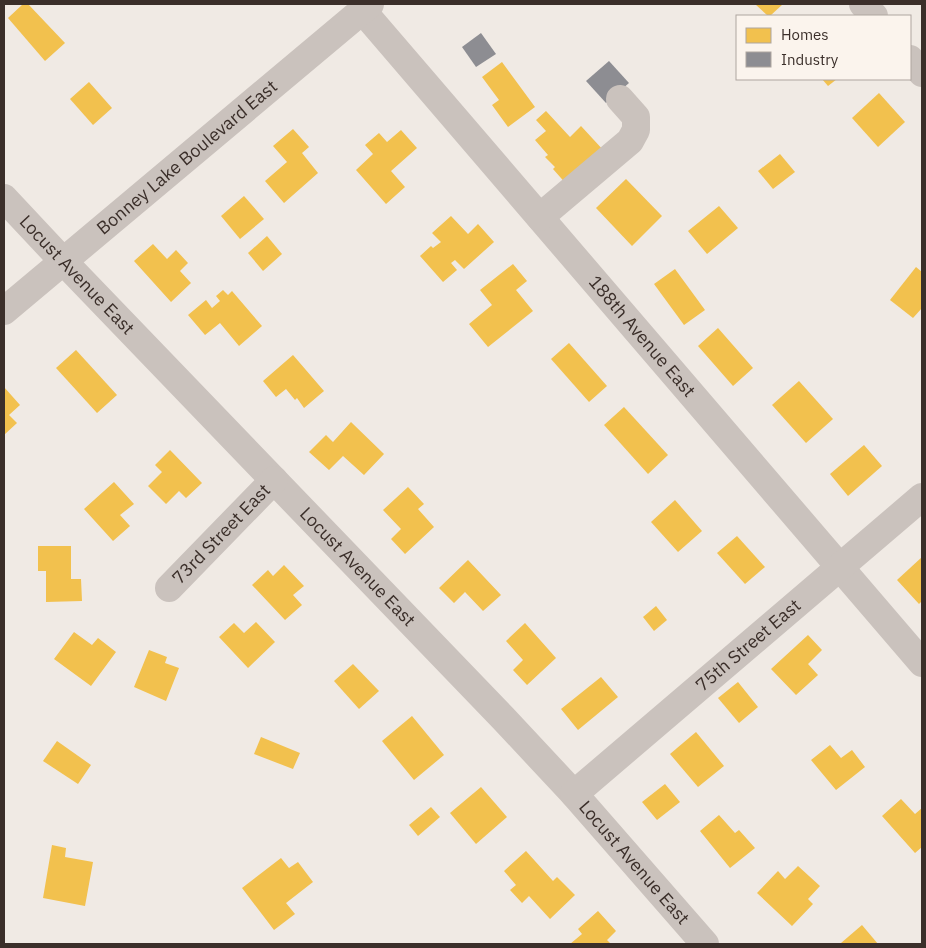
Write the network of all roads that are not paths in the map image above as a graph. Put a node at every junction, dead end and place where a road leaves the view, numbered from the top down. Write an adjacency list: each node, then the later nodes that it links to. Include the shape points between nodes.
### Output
1 (863, 4): 3 (street)
2 (366, 7): 8 (street, 188th Avenue East); 9 (street, Bonney Lake Boulevard East)
3 (873, 15)
4 (911, 60): 5 (street)
5 (922, 73)
6 (620, 99): 8 (street, via 636,117 636,130 630,141)
7 (4, 198): 9 (street, Locust Avenue East)
8 (540, 217): 13 (street, 188th Avenue East)
9 (63, 261): 10 (street, Bonney Lake Boulevard East); 11 (street, Locust Avenue East)
10 (4, 311)
11 (274, 480): 14 (street, 73rd Street East); 16 (street, Locust Avenue East)
12 (922, 497): 13 (street, 75th Street East)
13 (840, 567): 15 (street, 188th Avenue East); 16 (street, 75th Street East)
14 (169, 588)
15 (922, 663)
16 (574, 794): 17 (street, Locust Avenue East)
17 (705, 944)

